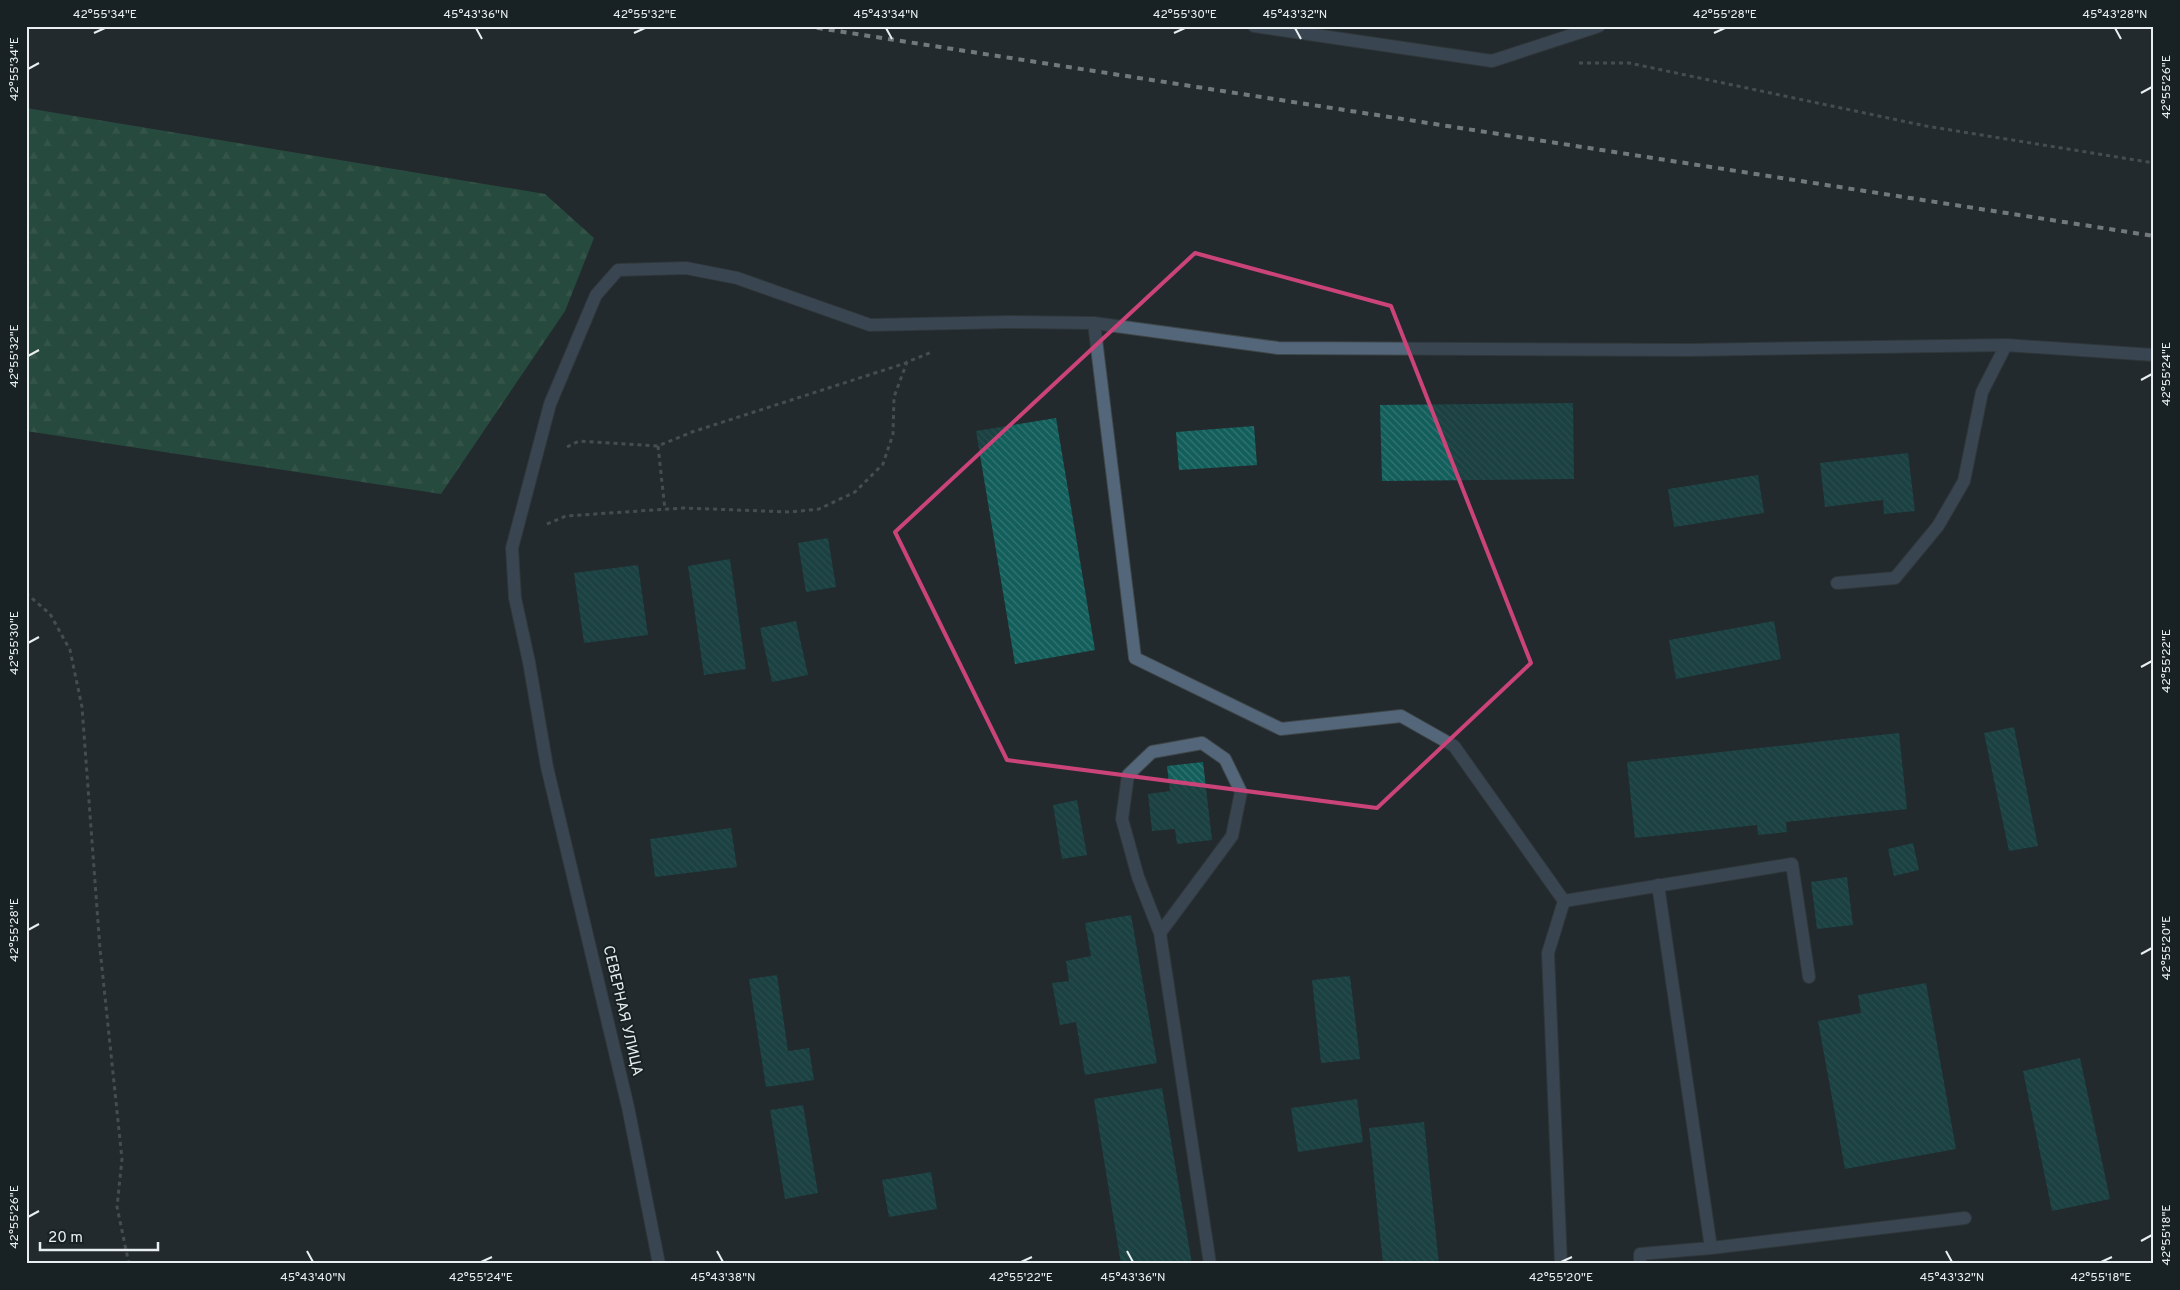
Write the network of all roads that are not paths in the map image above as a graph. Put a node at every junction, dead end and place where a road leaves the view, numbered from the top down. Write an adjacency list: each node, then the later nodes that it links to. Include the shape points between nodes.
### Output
1 (1254, 26): 2 (street, via 1492,61)
2 (1599, 26)
3 (1094, 323): 4 (street, СЕВЕРНАЯ УЛИЦА, via 1278,348 1690,350); 8 (street, via 1134,658 1281,729 1401,716 1454,746); 13 (street, СЕВЕРНАЯ УЛИЦА, via 870,325 737,278 686,268 618,270 596,295 550,404 533,465 512,548 515,598 547,767 628,1107)
4 (2006, 345): 5 (street, СЕВЕРНАЯ УЛИЦА); 6 (street, via 1982,392 1964,481 1938,526 1895,578)
5 (2154, 355)
6 (1837, 583)
7 (1658, 885): 8 (street); 10 (street, via 1792,864); 12 (street)
8 (1564, 901): 15 (street, via 1548,953)
9 (1160, 933): 9 (street, via 1138,877 1122,820 1128,775 1152,752 1202,743 1225,759 1241,792 1232,836); 14 (street)
10 (1809, 977)
11 (1965, 1218): 12 (street)
12 (1711, 1248): 16 (street, via 1640,1254)
13 (659, 1264)
14 (1210, 1264)
15 (1561, 1264)
16 (1640, 1264)

